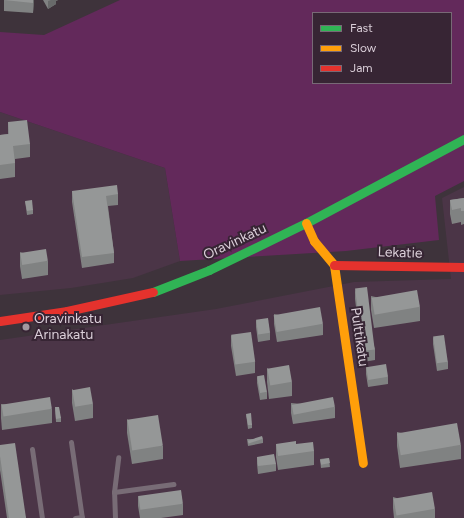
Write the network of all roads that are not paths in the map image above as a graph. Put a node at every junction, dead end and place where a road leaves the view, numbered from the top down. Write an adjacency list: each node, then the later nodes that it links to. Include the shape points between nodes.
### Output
1 (464, 139): 2 (street, Oravinkatu)
2 (306, 223): 3 (street, via 314,241); 5 (street, Oravinkatu, via 209,270 152,292 67,311)
3 (334, 265): 4 (street, Lekatie); 9 (street, Pulttikatu)
4 (464, 267)
5 (0, 321)
6 (71, 442): 12 (lane)
7 (32, 449): 13 (lane)
8 (118, 457): 11 (lane)
9 (364, 463)
10 (173, 484): 11 (lane)
11 (114, 492): 15 (lane)
12 (82, 517): 14 (lane)
13 (42, 518)
14 (75, 518)
15 (115, 518)

